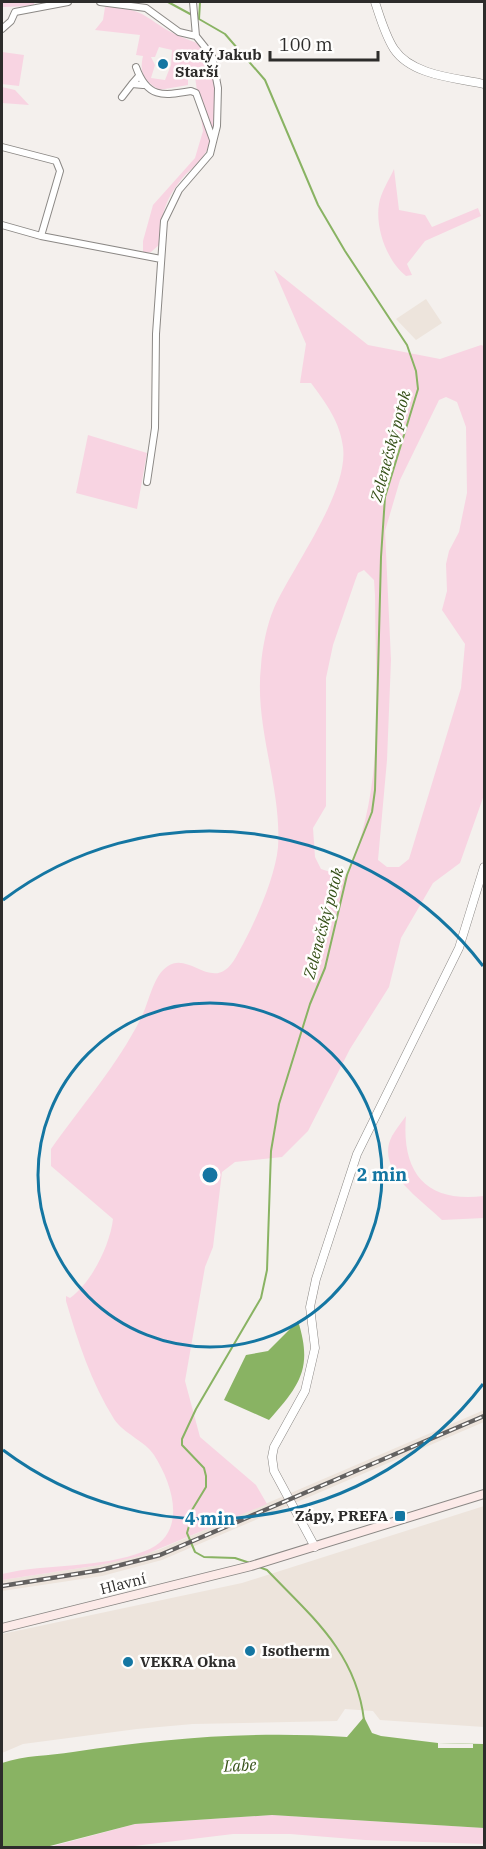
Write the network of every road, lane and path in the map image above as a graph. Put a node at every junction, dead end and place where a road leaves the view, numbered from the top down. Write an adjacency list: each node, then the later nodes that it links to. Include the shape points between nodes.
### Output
1 (68, 2): 5 (street, via 15,12)
2 (100, 2): 6 (street, via 146,8 179,32)
3 (193, 2): 6 (street)
4 (375, 2): 10 (street, via 388,38 402,58 433,73)
5 (2, 29)
6 (196, 36): 13 (street, via 212,56 218,88)
7 (136, 67): 8 (street)
8 (140, 76): 9 (street); 11 (street)
9 (132, 84): 11 (street); 12 (street)
10 (484, 84)
11 (143, 85): 13 (street, via 167,95 196,93)
12 (122, 97)
13 (213, 141): 17 (street, via 210,154 179,190 164,221)
14 (2, 147): 16 (street, via 56,161 60,171)
15 (2, 225): 16 (street)
16 (41, 236): 17 (street)
17 (161, 259): 18 (street, via 155,428)
18 (147, 482)
19 (484, 867): 21 (street, via 459,948 357,1154 316,1279 310,1307 315,1348 305,1391 280,1434 272,1457 274,1471)
20 (484, 1494): 21 (main road, Hlavní)
21 (315, 1548): 22 (main road, Hlavní)
22 (2, 1628)

